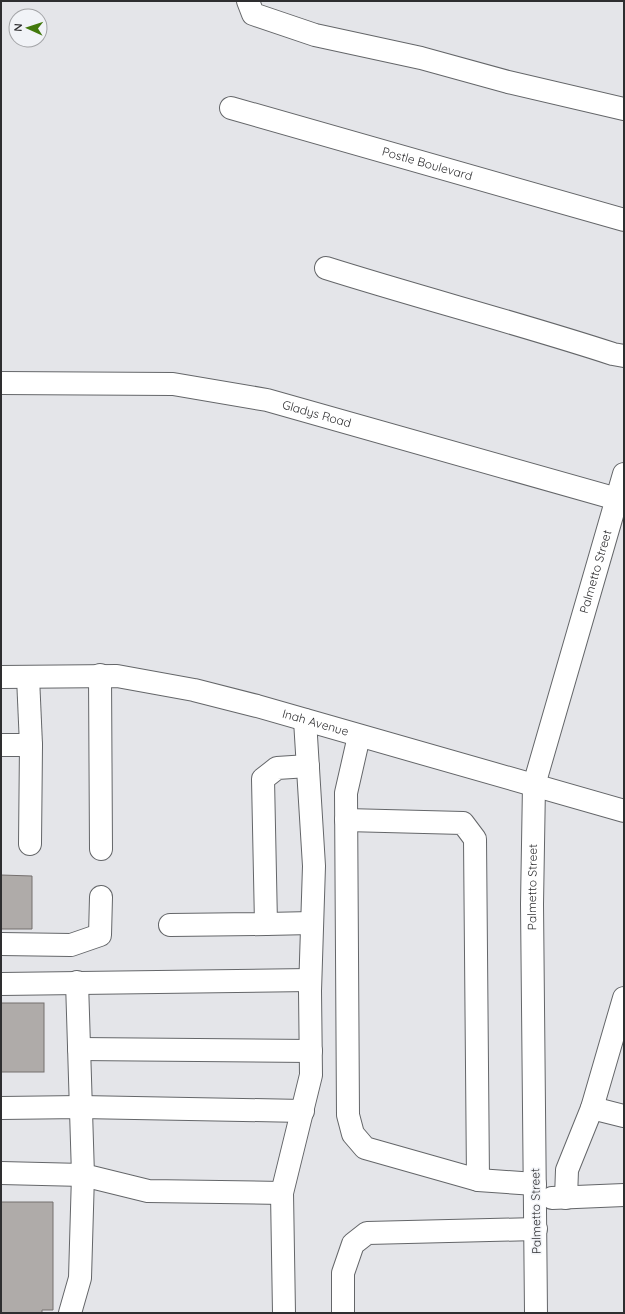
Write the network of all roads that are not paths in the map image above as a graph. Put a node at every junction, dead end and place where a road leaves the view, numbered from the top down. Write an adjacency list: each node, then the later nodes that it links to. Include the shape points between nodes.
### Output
1 (248, 1): 3 (street, via 253,14 315,35 421,58 508,82)
2 (232, 108): 4 (street, Postle Boulevard)
3 (624, 109)
4 (624, 220)
5 (326, 268): 6 (street)
6 (624, 356)
7 (1, 383): 9 (street, Gladys Road, via 173,384 267,400)
8 (624, 474): 9 (street, Palmetto Street)
9 (620, 500): 18 (street, Palmetto Street)
10 (100, 675): 12 (street, Inah Avenue); 13 (street, Inah Avenue, via 194,690); 22 (street)
11 (1, 677): 12 (street, Inah Avenue)
12 (28, 677): 16 (street)
13 (305, 720): 14 (street, Inah Avenue); 17 (street)
14 (359, 736): 18 (street, Inah Avenue); 20 (street, via 346,793)
15 (1, 745): 16 (street)
16 (31, 745): 21 (street)
17 (308, 766): 24 (street, via 314,866); 25 (street, via 277,768 263,779)
18 (534, 785): 19 (street, Inah Avenue); 42 (street, Palmetto Street, via 532,904)
19 (624, 811)
20 (346, 820): 41 (street, via 348,1115 353,1134 365,1148); 41 (street, via 463,823 475,839)
21 (30, 844)
22 (101, 849)
23 (101, 897): 27 (street, via 100,935 71,945)
24 (312, 923): 25 (street); 28 (street)
25 (266, 924): 26 (street)
26 (170, 925)
27 (1, 944)
28 (310, 980): 29 (street); 33 (street)
29 (77, 982): 30 (street); 32 (street)
30 (1, 984)
31 (624, 998): 36 (street)
32 (79, 1049): 33 (street); 34 (street)
33 (311, 1051): 37 (street, via 311,1075)
34 (81, 1107): 35 (street); 37 (street); 40 (street)
35 (1, 1108)
36 (592, 1108): 38 (street); 45 (street, via 567,1170)
37 (303, 1111): 43 (street)
38 (624, 1116)
39 (1, 1173): 40 (street)
40 (83, 1175): 43 (street, via 148,1191); 47 (street, via 80,1278)
41 (478, 1180): 42 (street)
42 (535, 1191): 45 (street); 46 (street, Palmetto Street)
43 (282, 1193): 48 (street)
44 (624, 1195): 45 (street)
45 (566, 1198)
46 (536, 1230): 49 (street, via 367,1233 353,1244 343,1273); 50 (street, Palmetto Street)
47 (70, 1313)
48 (284, 1313)
49 (343, 1313)
50 (536, 1313)

